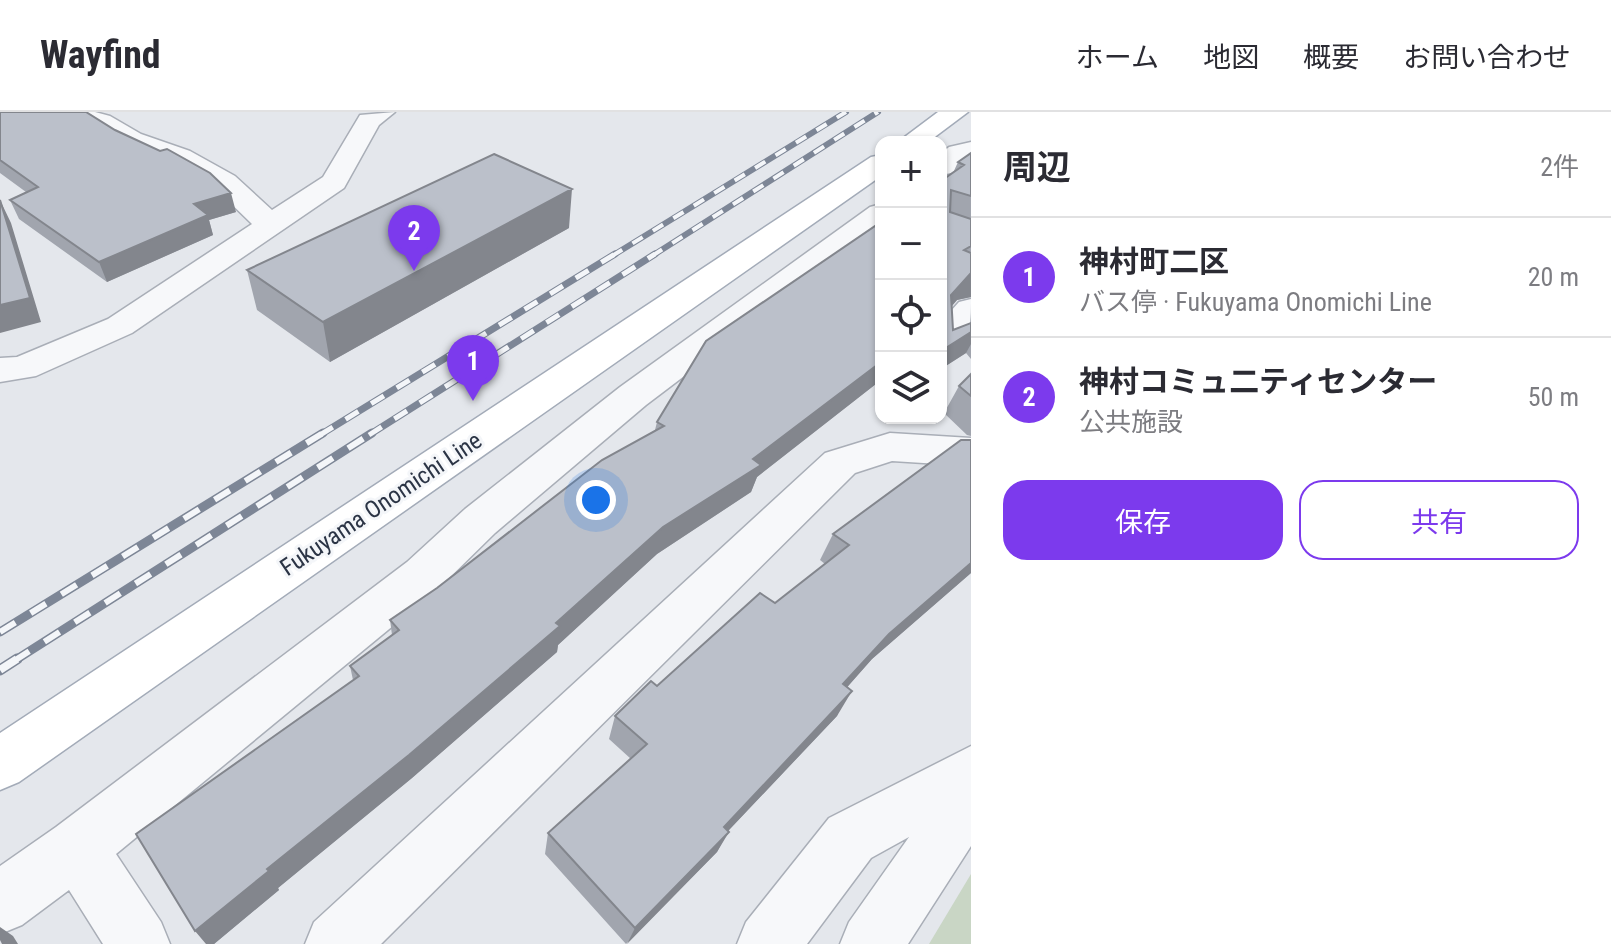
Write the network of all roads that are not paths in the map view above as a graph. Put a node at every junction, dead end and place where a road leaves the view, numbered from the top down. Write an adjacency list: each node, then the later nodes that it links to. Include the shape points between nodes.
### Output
1 (58, 112): 9 (street, via 101,121 132,140 180,157 225,182)
2 (382, 112): 9 (street, via 369,120 334,182)
3 (958, 117): 4 (main road)
4 (922, 136)
5 (971, 150): 6 (street)
6 (947, 162)
7 (875, 167): 15 (main road, Fukuyama Onomichi Line)
8 (875, 217): 18 (street, via 633,396 480,521 423,575)
9 (269, 224): 12 (street, via 120,326 23,368)
10 (971, 309): 11 (street)
11 (947, 337)
12 (0, 370)
13 (886, 432): 14 (street); 21 (street, via 840,463)
14 (971, 452)
15 (0, 764)
16 (971, 772): 22 (street, via 850,838)
17 (971, 796): 23 (street)
18 (77, 848): 19 (street); 20 (street)
19 (0, 903)
20 (139, 944)
21 (336, 944)
22 (768, 944)
23 (871, 944)

